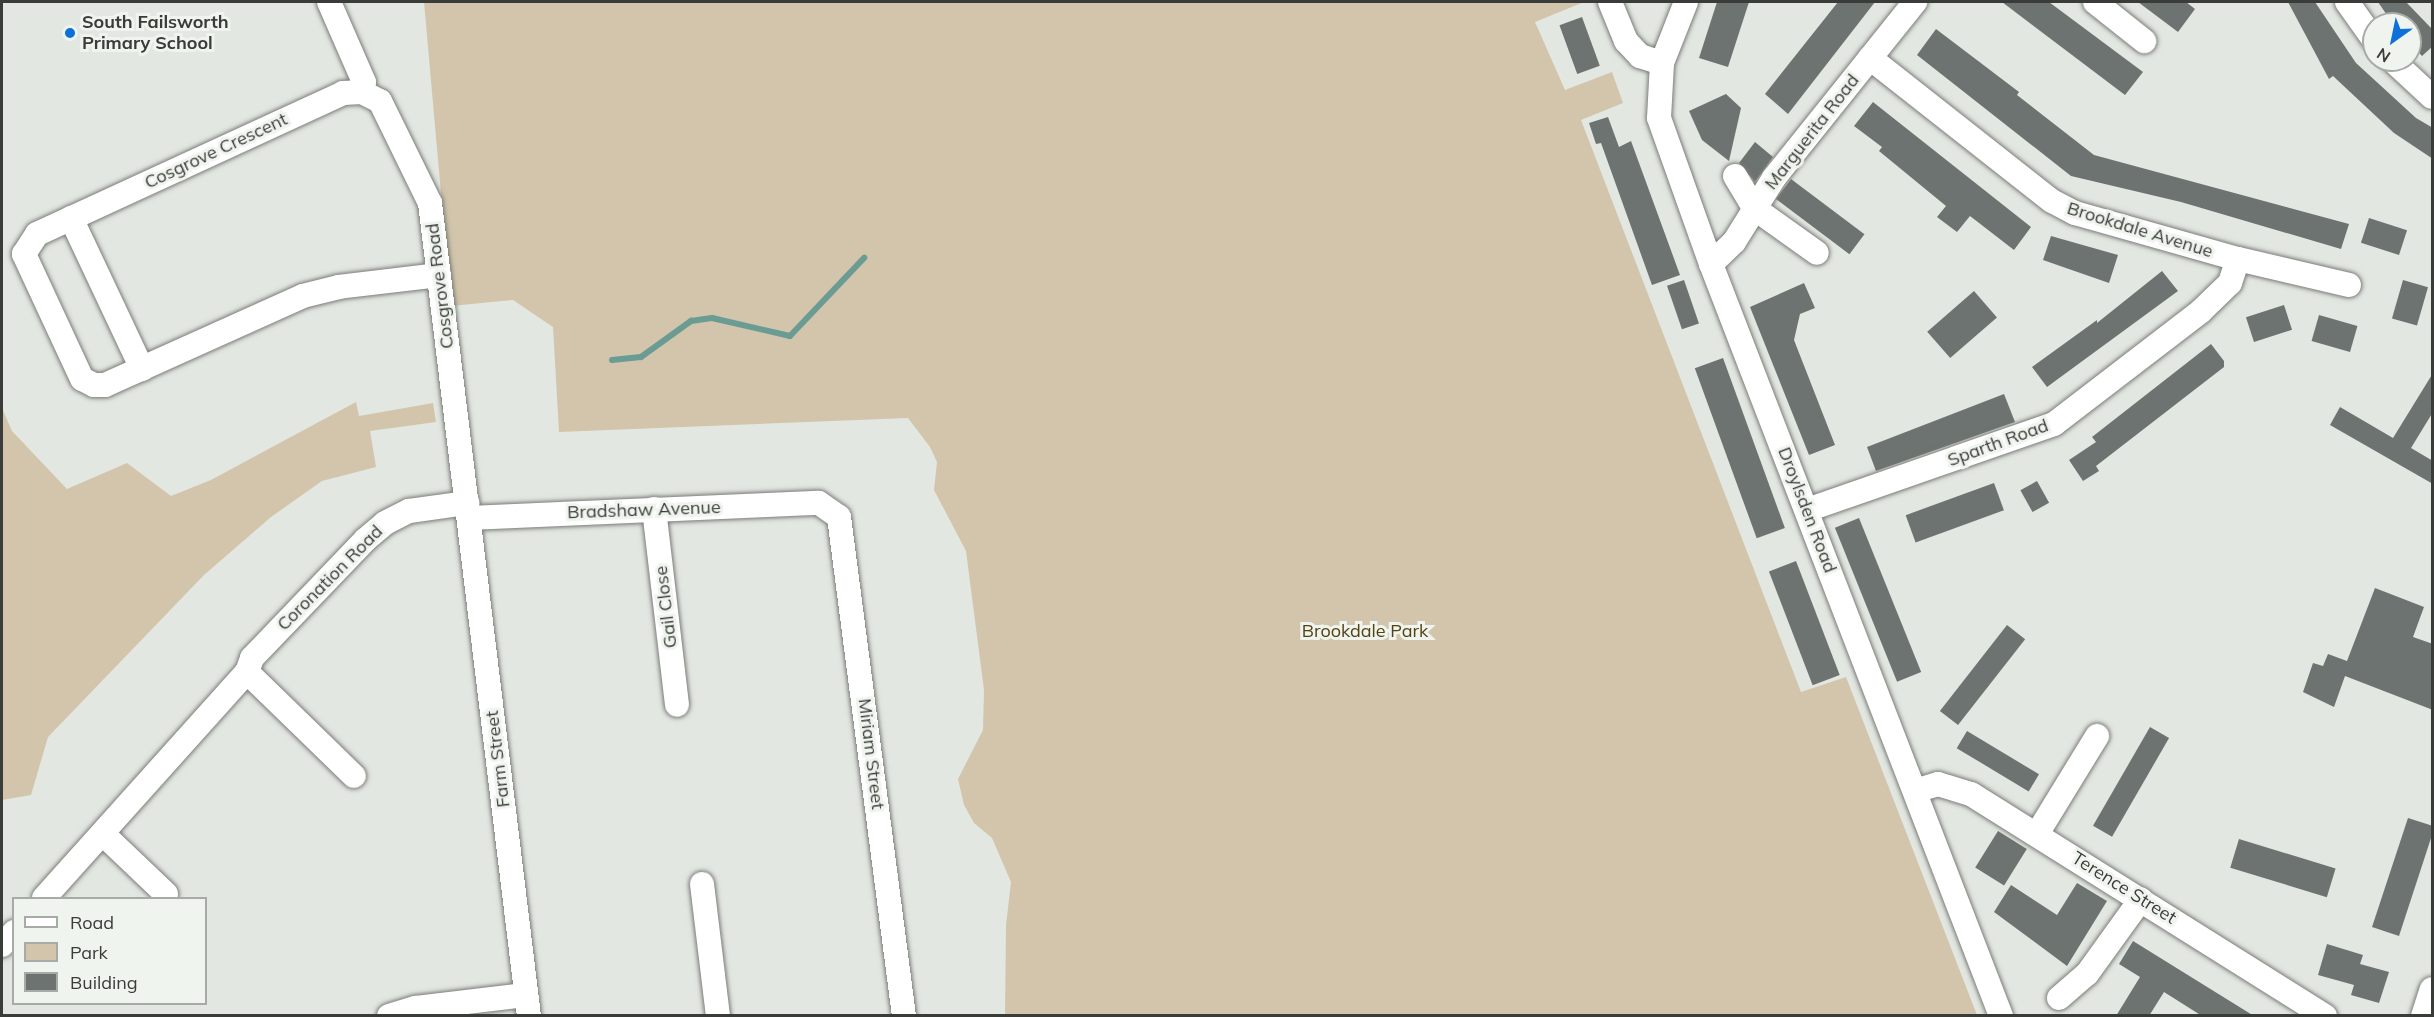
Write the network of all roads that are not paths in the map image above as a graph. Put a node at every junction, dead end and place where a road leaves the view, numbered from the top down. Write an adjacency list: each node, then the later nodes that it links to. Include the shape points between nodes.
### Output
1 (329, 2): 12 (street, via 364,82)
2 (1611, 2): 10 (street, via 1626,41 1640,56)
3 (1686, 2): 10 (street, Droylsden Road)
4 (1915, 2): 9 (street, Marguerita Road)
5 (2095, 2): 8 (street)
6 (2347, 2): 7 (street)
7 (2362, 23)
8 (2144, 40)
9 (1870, 58): 15 (street, Marguerita Road); 18 (street, Brookdale Avenue, via 2052,201 2075,213)
10 (1662, 63): 19 (street, Droylsden Road, via 1659,118)
11 (2405, 72): 13 (street)
12 (362, 92): 16 (street, Cosgrove Crescent, via 343,93); 20 (street, Cosgrove Road, via 380,101 430,203)
13 (2433, 97)
14 (1735, 176): 15 (street)
15 (1754, 208): 17 (street); 19 (street, Marguerita Road, via 1734,242)
16 (71, 218): 22 (street); 22 (street, Cosgrove Crescent, via 37,234 24,254 82,379 105,385)
17 (1817, 254)
18 (2238, 259): 21 (street, Brookdale Avenue); 26 (street, Sparth Road, via 2230,283 2201,311 2054,424)
19 (1711, 264): 26 (street, Droylsden Road)
20 (439, 275): 22 (street, Cosgrove Crescent, via 339,287 303,296); 25 (street, Cosgrove Road)
21 (2349, 285)
22 (142, 369)
23 (819, 503): 24 (street, Bradshaw Avenue); 44 (street, Miriam Street, via 839,517 843,529)
24 (654, 509): 25 (street, Bradshaw Avenue); 28 (street, Gail Close)
25 (468, 510): 27 (street, Coronation Road, via 409,511 385,523 252,658); 40 (street, Farm Street)
26 (1807, 510): 31 (street, Droylsden Road)
27 (247, 672): 30 (street); 32 (street, Coronation Road)
28 (677, 705)
29 (2097, 736): 33 (street)
30 (354, 776)
31 (1915, 791): 33 (street, Terence Street, via 1938,784 1959,788); 45 (street, Droylsden Road)
32 (103, 834): 35 (street); 36 (street, Coronation Road)
33 (2037, 834): 37 (street, Terence Street)
34 (702, 884): 43 (street)
35 (166, 894)
36 (45, 897)
37 (2141, 899): 39 (street, via 2087,974); 41 (street, Terence Street)
38 (2433, 989): 47 (street)
39 (2059, 998)
40 (527, 1005): 42 (street, via 416,1008)
41 (2294, 1007): 46 (street, Terence Street)
42 (389, 1016)
43 (718, 1016)
44 (904, 1016)
45 (2001, 1016)
46 (2325, 1016)
47 (2423, 1016)

